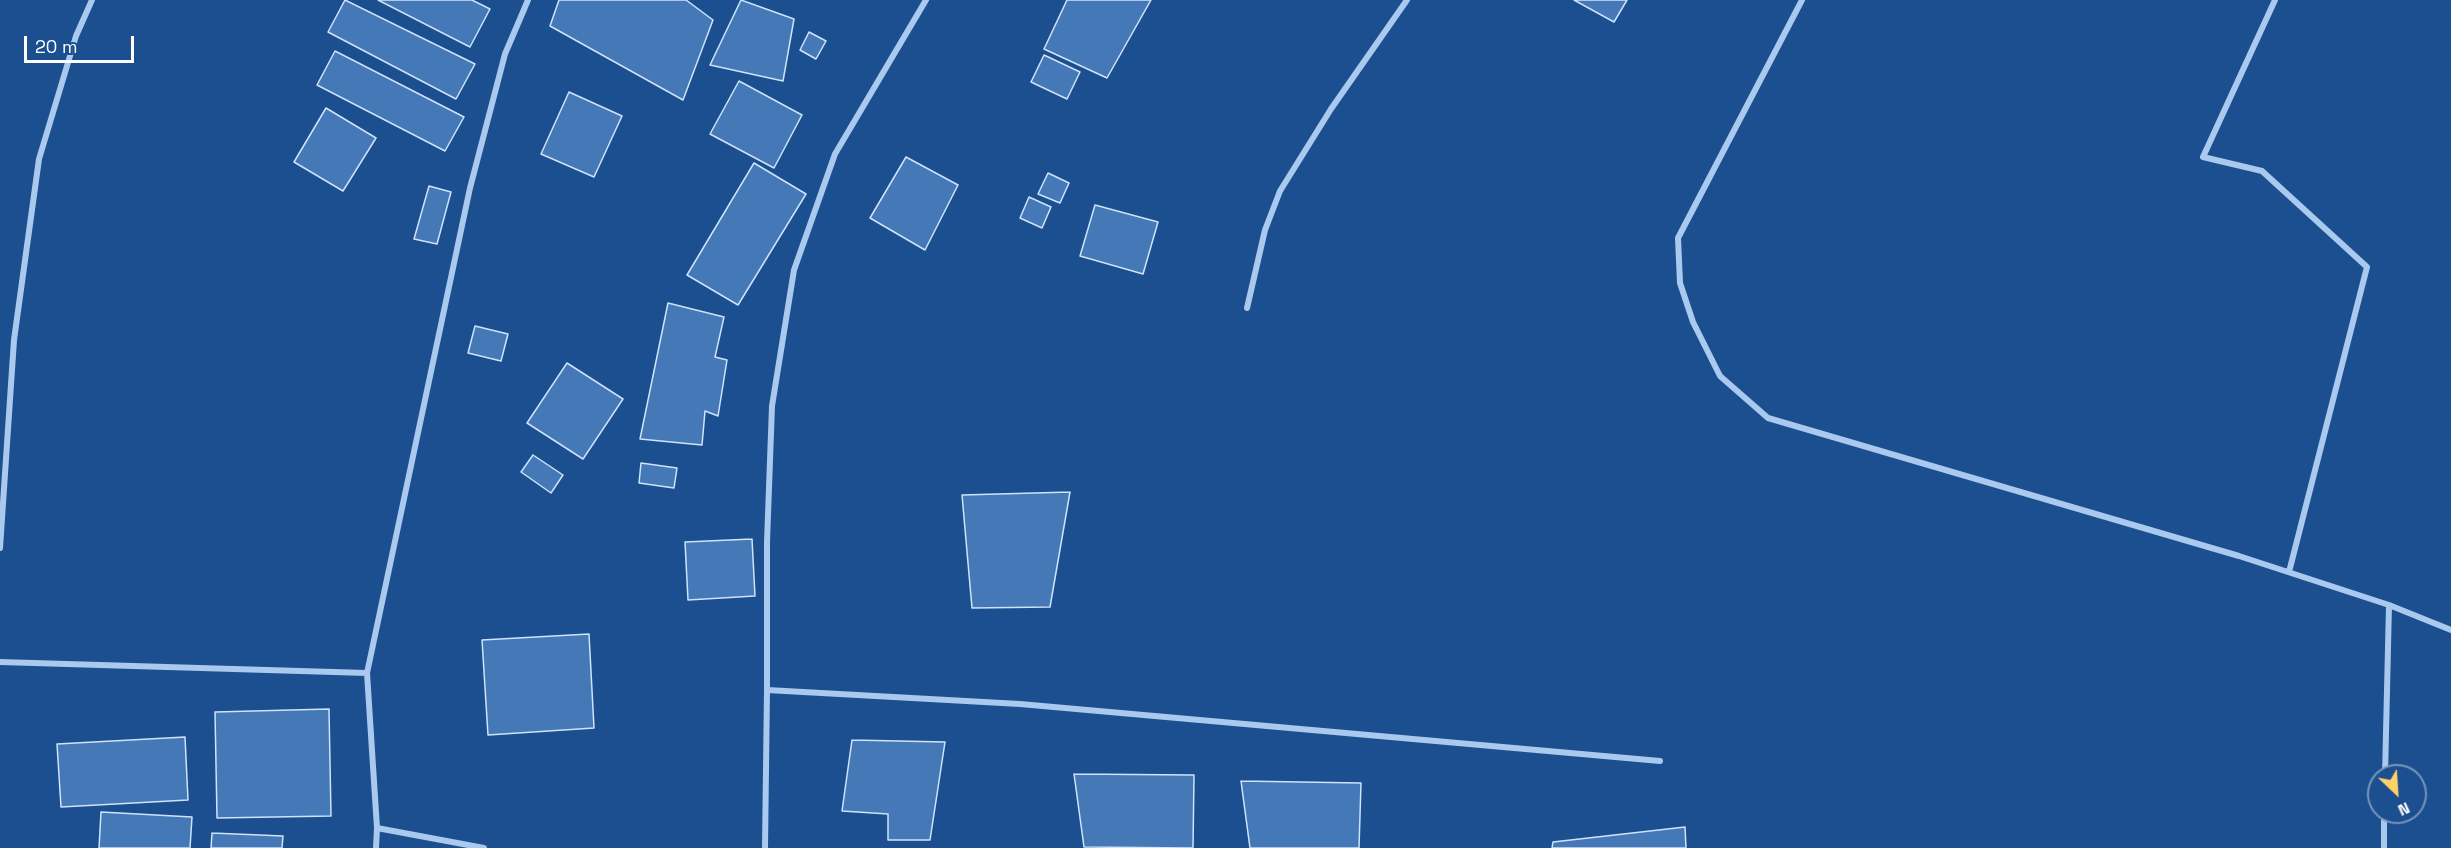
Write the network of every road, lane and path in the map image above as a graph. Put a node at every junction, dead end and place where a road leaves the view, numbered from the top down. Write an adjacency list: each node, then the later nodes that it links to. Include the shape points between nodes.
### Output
1 (92, 0): 8 (street, via 75,36 39,159 14,340)
2 (528, 0): 13 (street, via 505,54 470,188)
3 (927, 0): 14 (street, via 835,154 794,270 772,406)
4 (1407, 0): 7 (street, via 1330,109 1280,191 1265,230)
5 (1802, 0): 9 (street, via 1678,238 1680,283 1693,322 1720,375 1768,418)
6 (2276, 0): 9 (street, via 2203,157 2262,171 2367,267)
7 (1247, 308)
8 (0, 548)
9 (2289, 572): 10 (street)
10 (2389, 605): 11 (street); 16 (street)
11 (2451, 630)
12 (0, 662): 13 (street)
13 (367, 673): 18 (street)
14 (766, 690): 15 (street, via 1020,704); 21 (street)
15 (1660, 761)
16 (2385, 764)
17 (2384, 824): 22 (street)
18 (377, 828): 19 (street); 20 (street)
19 (376, 848)
20 (484, 848)
21 (765, 848)
22 (2384, 848)

